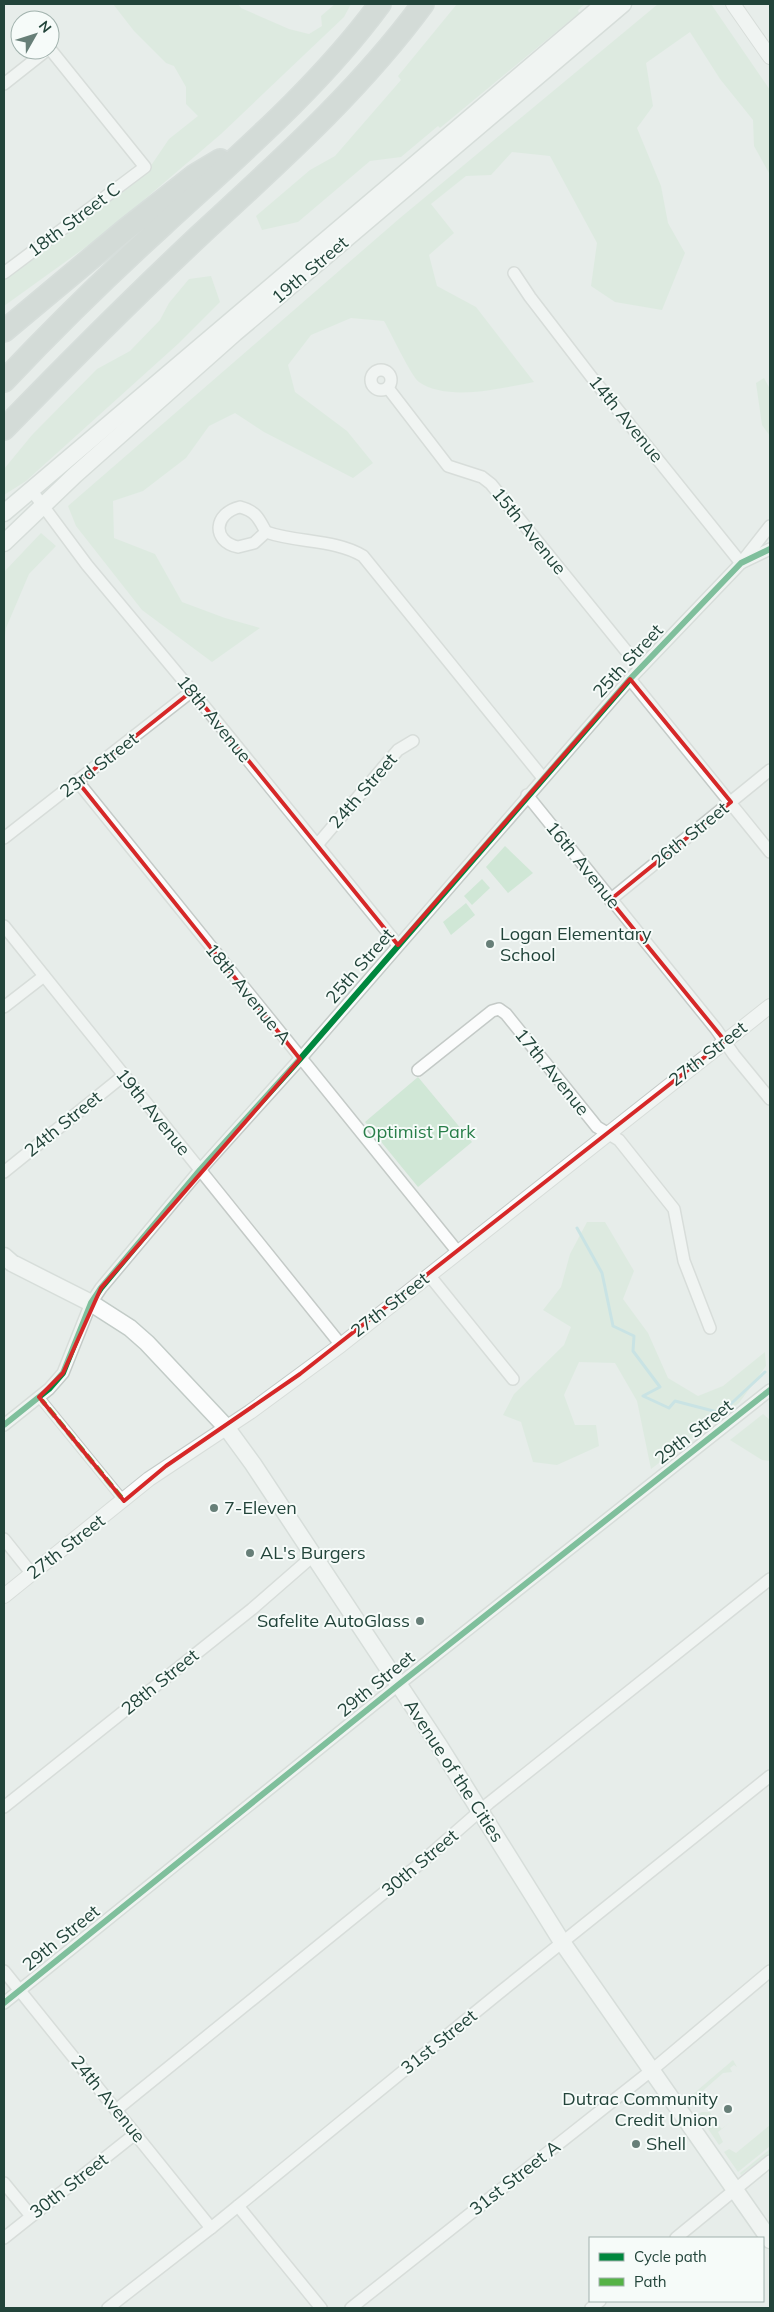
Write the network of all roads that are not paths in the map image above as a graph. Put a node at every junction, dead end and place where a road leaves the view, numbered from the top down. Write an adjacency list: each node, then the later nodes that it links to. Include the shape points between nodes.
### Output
1 (380, 4): 10 (highway)
2 (423, 4): 16 (highway, via 377,62 327,116 114,317)
3 (604, 4): 17 (main road, 19th Street)
4 (623, 4): 18 (main road, 19th Street, via 235,332)
5 (733, 4): 6 (street)
6 (770, 57)
7 (33, 60): 9 (street)
8 (57, 60): 11 (street, 18th Street C, via 144,167)
9 (5, 80)
10 (258, 137): 13 (highway, via 195,175); 14 (highway, via 82,300)
11 (5, 271)
12 (514, 273): 24 (street, 14th Avenue, via 593,379)
13 (4, 331)
14 (4, 381)
15 (388, 388): 25 (street, 15th Avenue, via 448,466 482,477 491,484)
16 (4, 429)
17 (32, 491): 18 (street, 18th Avenue); 19 (main road, 19th Street)
18 (42, 506): 22 (main road, 19th Street); 27 (street, 18th Avenue)
19 (4, 513)
20 (770, 526): 24 (street)
21 (266, 532): 30 (street, via 350,549 363,556)
22 (4, 543)
23 (770, 550): 24 (street, 25th Street)
24 (741, 563): 25 (street, 25th Street)
25 (640, 668): 26 (street, 25th Street)
26 (630, 679): 30 (street, 25th Street); 33 (street)
27 (192, 691): 31 (street, 23rd Street); 35 (street, 18th Avenue)
28 (412, 741): 35 (street, 24th Street, via 398,750)
29 (770, 770): 33 (street, 26th Street)
30 (543, 778): 32 (street, 25th Street)
31 (78, 782): 34 (street, 23rd Street); 44 (street, 18th Avenue A)
32 (527, 795): 37 (street, 16th Avenue); 39 (street, 25th Street)
33 (731, 802): 36 (street); 37 (street, 26th Street)
34 (4, 838)
35 (317, 845): 39 (street, 18th Avenue)
36 (770, 852)
37 (610, 900): 43 (street, 16th Avenue)
38 (4, 926): 40 (street, 19th Avenue)
39 (398, 945): 44 (street, 25th Street)
40 (44, 976): 42 (street); 46 (street, 19th Avenue)
41 (770, 1006): 43 (street, 27th Street)
42 (4, 1007)
43 (725, 1041): 47 (street, 16th Avenue); 48 (street, 27th Street)
44 (300, 1059): 49 (street, 25th Street); 51 (street, 18th Avenue A)
45 (418, 1070): 48 (street, 17th Avenue, via 492,1011 499,1009 596,1127)
46 (123, 1076): 49 (street, 19th Avenue); 50 (street, 24th Street)
47 (770, 1099)
48 (607, 1133): 51 (street, 27th Street); 55 (street, 17th Avenue, via 619,1140 674,1209 684,1261)
49 (200, 1170): 54 (street, 25th Street); 56 (street, 19th Avenue)
50 (4, 1172)
51 (457, 1251): 53 (street, 27th Street)
52 (6, 1260): 54 (main road, Avenue of the Cities)
53 (429, 1275): 56 (street, 27th Street); 57 (street)
54 (91, 1303): 58 (street, 25th Street, via 63,1373); 61 (main road, Avenue of the Cities, via 148,1343)
55 (710, 1328)
56 (341, 1344): 61 (street, 27th Street)
57 (513, 1379)
58 (39, 1397): 60 (street, 25th Street); 62 (street)
59 (767, 1397): 68 (street, 29th Street)
60 (4, 1426)
61 (226, 1427): 62 (street, 27th Street, via 166,1466); 64 (main road, Avenue of the Cities)
62 (124, 1501): 65 (street, 27th Street)
63 (4, 1539): 65 (street)
64 (314, 1555): 68 (main road, Avenue of the Cities); 70 (street, 28th Street, via 252,1609)
65 (32, 1574): 67 (street, 27th Street)
66 (770, 1579): 71 (street, 30th Street)
67 (4, 1596)
68 (398, 1685): 71 (main road, Avenue of the Cities); 75 (street, 29th Street)
69 (770, 1776): 72 (street, 31st Street)
70 (4, 1807)
71 (480, 1811): 72 (main road, Avenue of the Cities); 78 (street, 30th Street, via 417,1866)
72 (562, 1942): 77 (main road, Avenue of the Cities); 83 (street, 31st Street)
73 (4, 1971): 75 (street, 24th Avenue)
74 (770, 1971): 77 (street, 31st Street A)
75 (20, 1990): 76 (street, 29th Street); 78 (street, 24th Avenue)
76 (4, 2003)
77 (652, 2070): 82 (main road, Avenue of the Cities); 91 (street, 31st Street A)
78 (116, 2110): 79 (street, 24th Avenue)
79 (135, 2134): 84 (street, 30th Street); 85 (street, 24th Avenue)
80 (770, 2161): 82 (street)
81 (4, 2183): 84 (street)
82 (736, 2190): 86 (street); 88 (main road, Avenue of the Cities)
83 (238, 2206): 85 (street, 31st Street); 90 (street)
84 (31, 2216): 87 (street, 30th Street)
85 (211, 2228): 89 (street, 31st Street)
86 (677, 2237)
87 (4, 2238)
88 (770, 2240)
89 (108, 2308)
90 (321, 2308)
91 (351, 2308)

